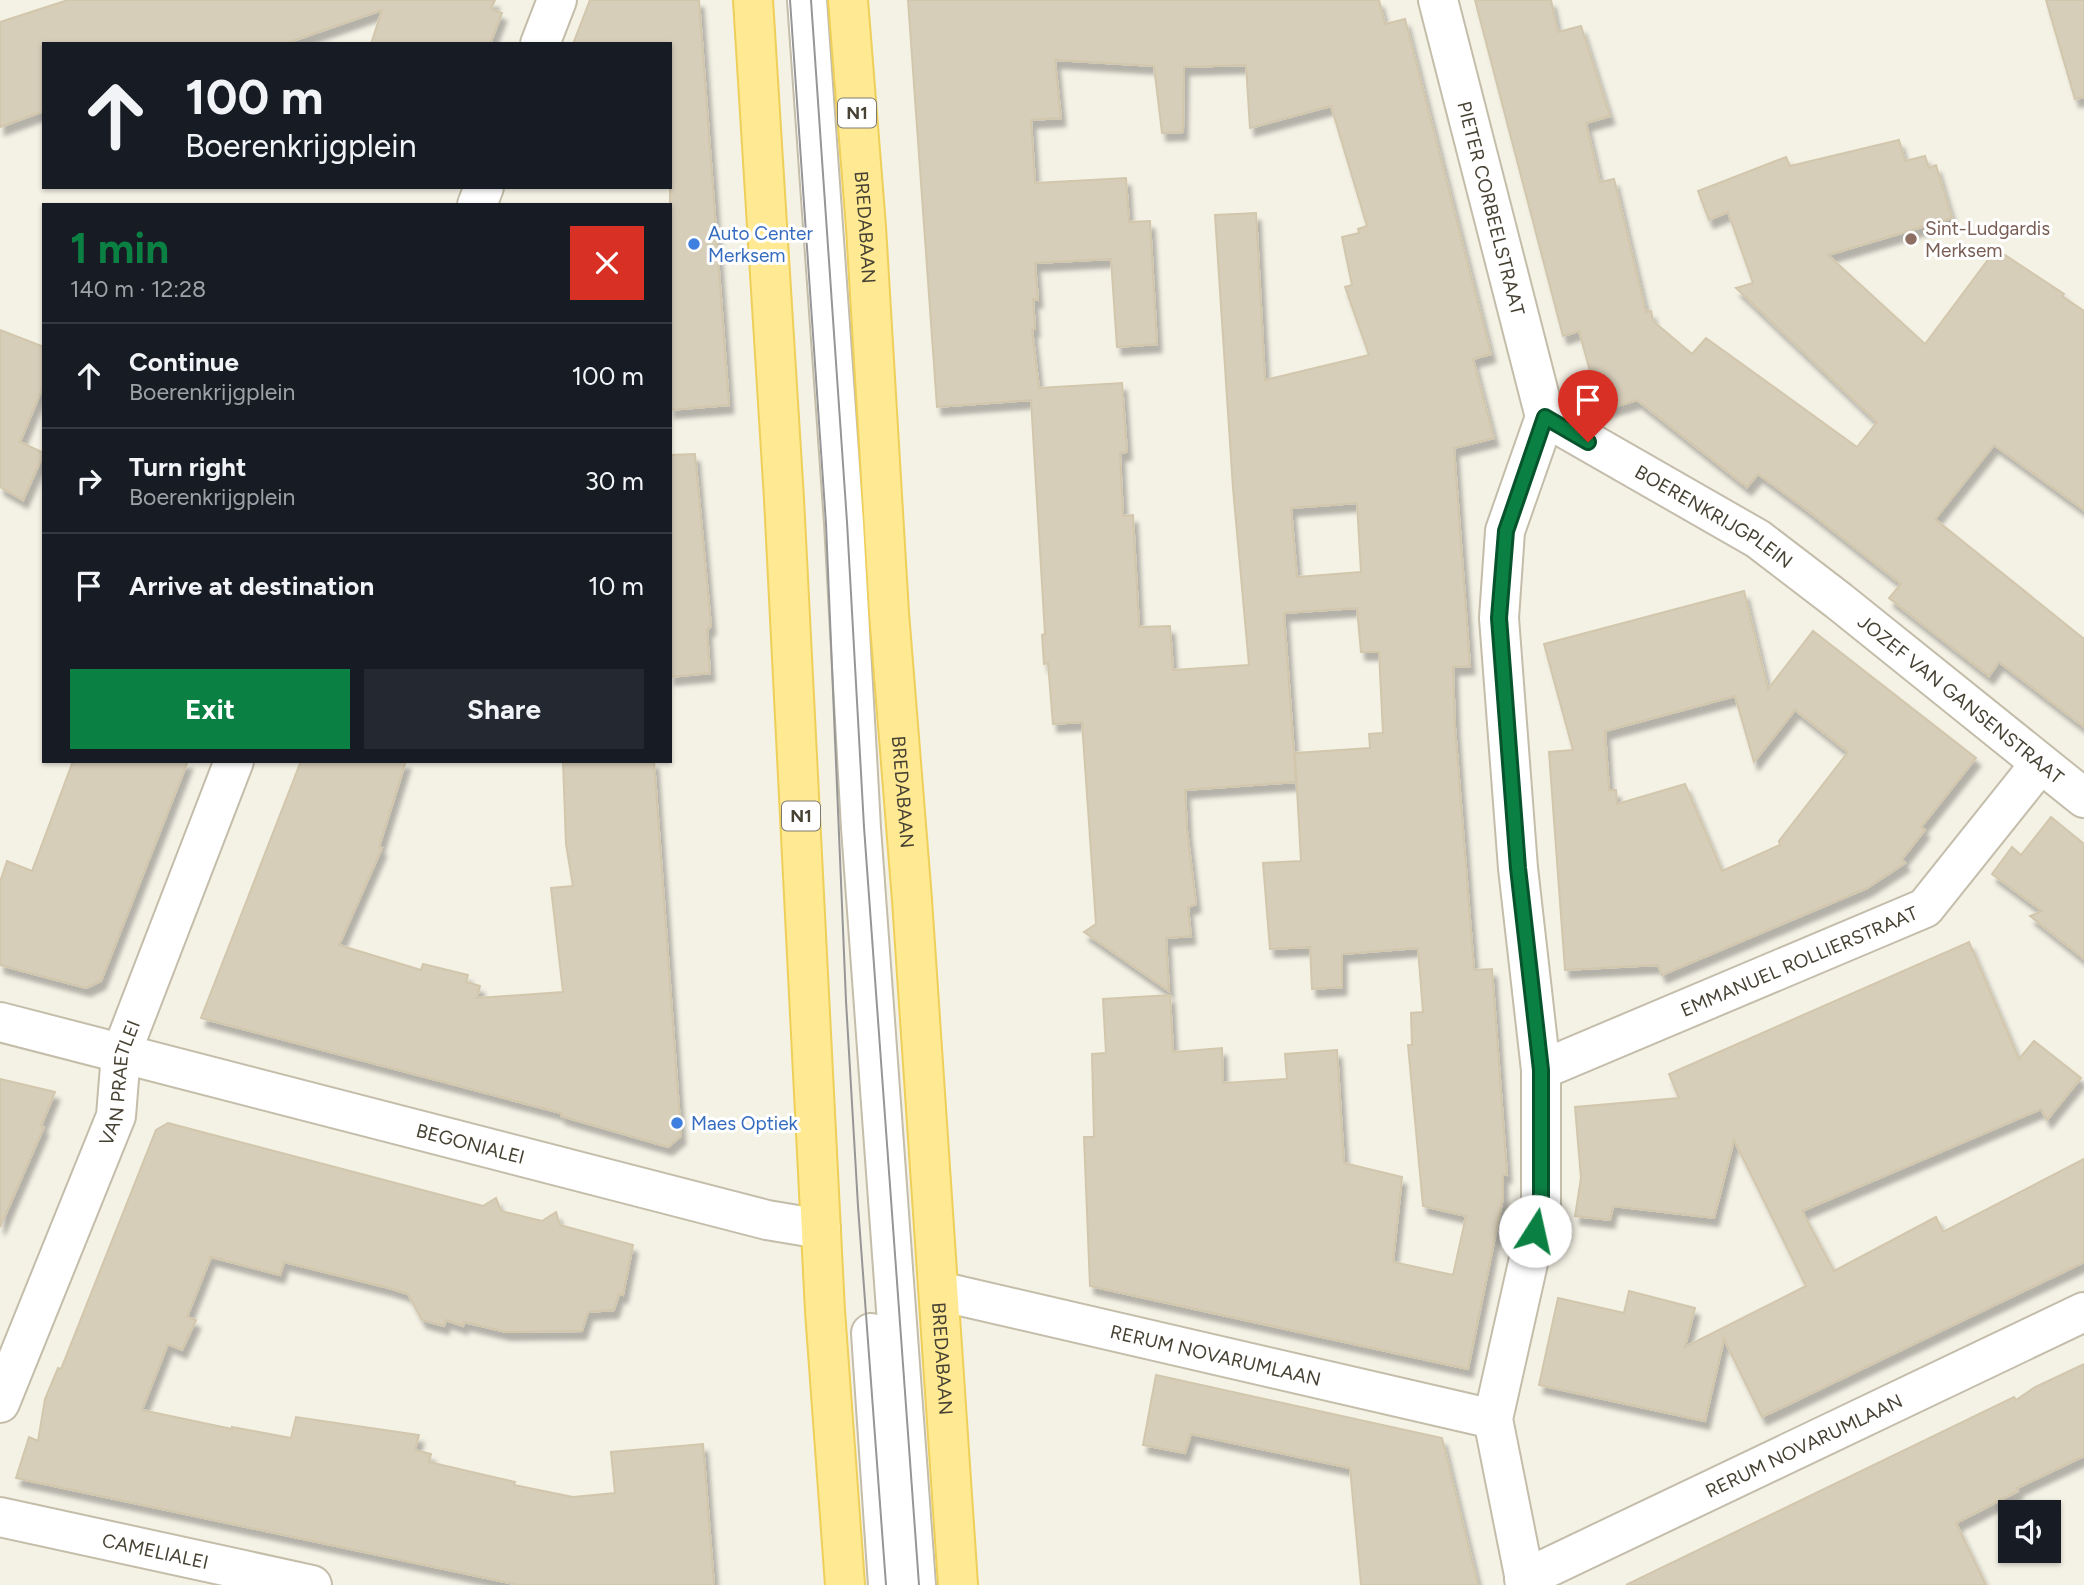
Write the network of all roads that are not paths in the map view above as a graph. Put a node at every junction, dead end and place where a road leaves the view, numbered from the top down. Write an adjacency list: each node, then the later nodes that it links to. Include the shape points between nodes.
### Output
1 (558, 0): 7 (street)
2 (753, 0): 16 (main road, N1)
3 (792, 0): 25 (street, via 830,523 850,1014)
4 (807, 0): 26 (street)
5 (848, 0): 17 (main road, BREDABAAN / N1)
6 (1438, 0): 8 (street, PIETER CORBEELSTRAAT)
7 (541, 42)
8 (1545, 417): 9 (street, BOERENKRIJGPLEIN, via 1758,539); 15 (street, via 1506,531 1499,618 1518,868)
9 (1839, 601): 11 (street, JOZEF VAN GANSENSTRAAT)
10 (233, 763): 14 (street, VAN PRAETLEI)
11 (2040, 764): 12 (street, JOZEF VAN GANSENSTRAAT); 15 (street, EMMANUEL ROLLIERSTRAAT, via 1925,908)
12 (2084, 798)
13 (0, 1022): 14 (street, BEGONIALEI)
14 (121, 1054): 16 (street, BEGONIALEI, via 766,1220); 19 (street, VAN PRAETLEI, via 116,1116)
15 (1541, 1070): 20 (street, via 1541,1205)
16 (821, 1229): 24 (main road, N1)
17 (939, 1291): 20 (street, RERUM NOVARUMLAAN); 27 (main road, BREDABAAN / N1)
18 (2084, 1312): 22 (street, RERUM NOVARUMLAAN)
19 (0, 1404)
20 (1493, 1419): 22 (street)
21 (0, 1517): 23 (street, CAMELIALEI)
22 (1525, 1582)
23 (312, 1585)
24 (845, 1585)
25 (888, 1585)
26 (916, 1585)
27 (958, 1585)

